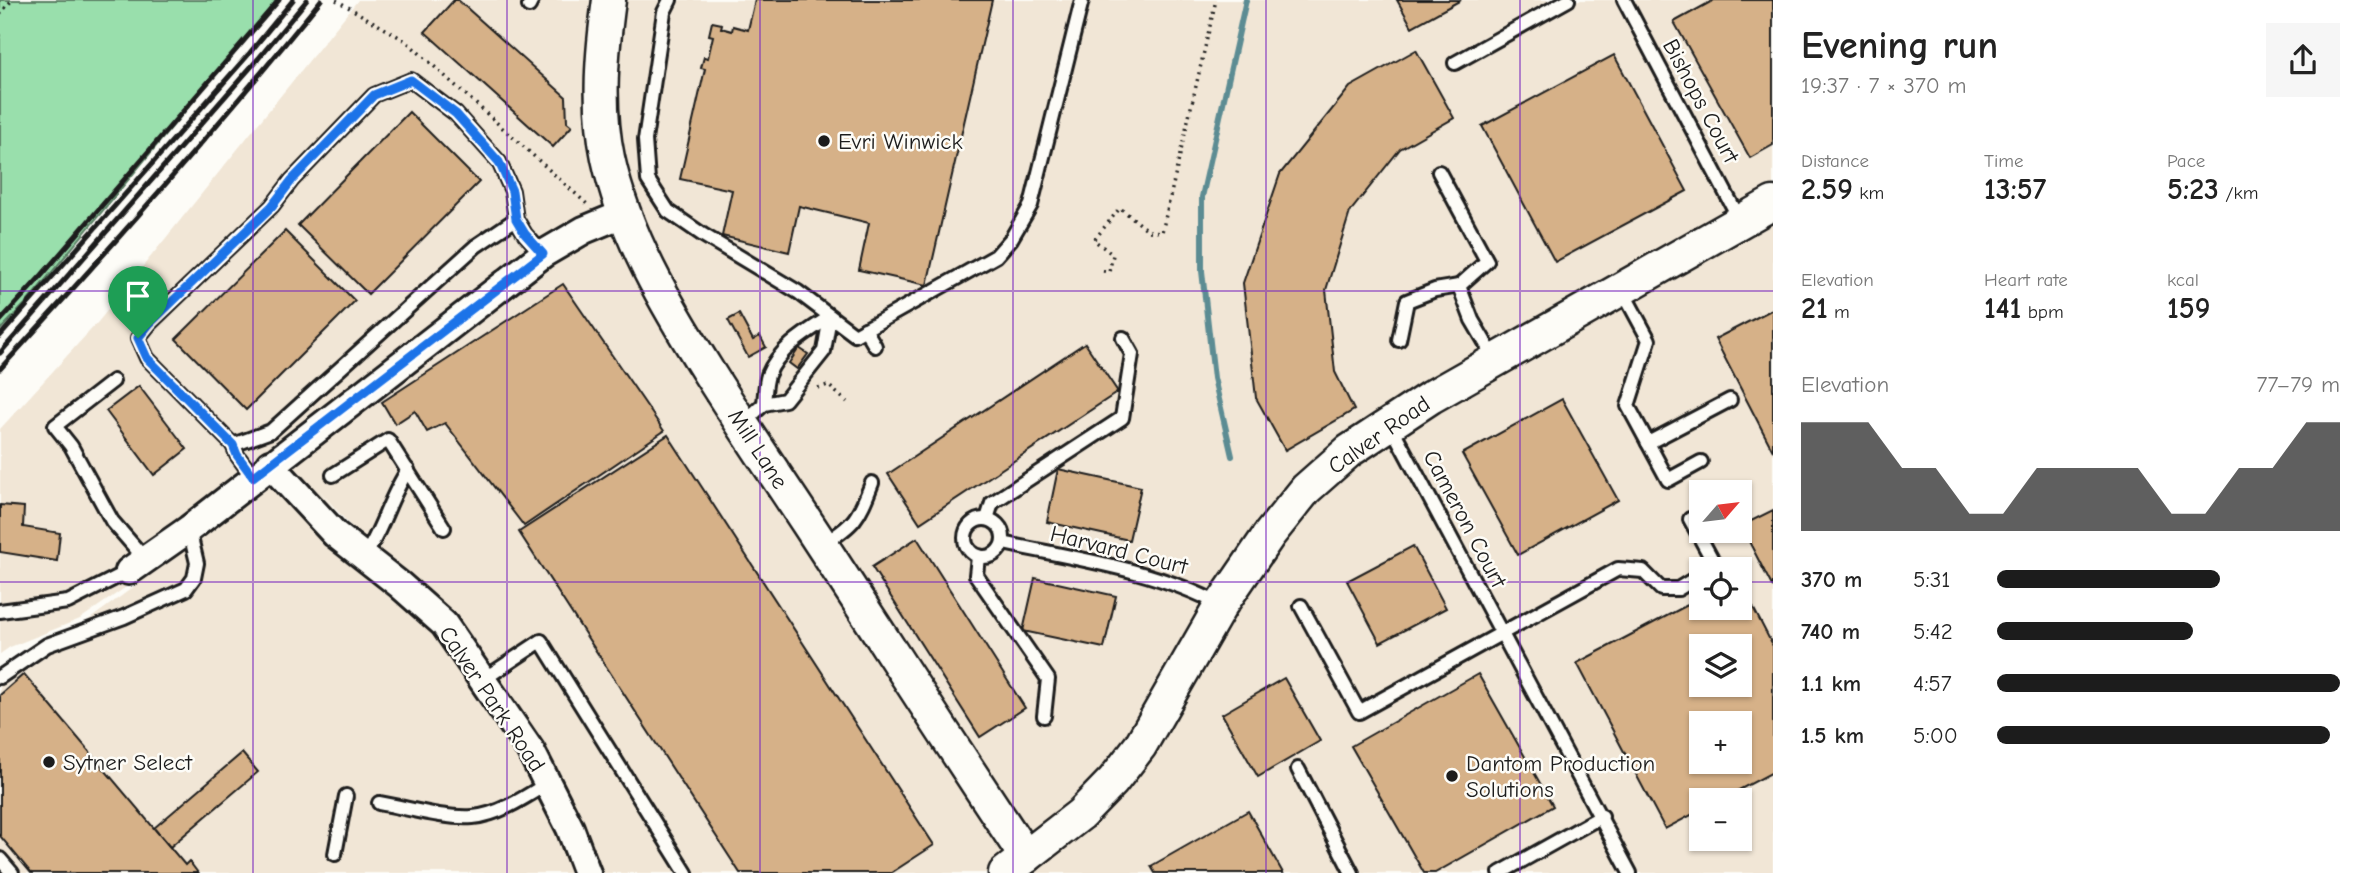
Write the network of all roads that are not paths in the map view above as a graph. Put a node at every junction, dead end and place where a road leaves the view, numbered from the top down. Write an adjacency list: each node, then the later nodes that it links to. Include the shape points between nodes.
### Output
1 (609, 0): 9 (street, Mill Lane, via 601,102 608,158)
2 (670, 0): 15 (lane, via 664,12 645,140 648,180 668,211)
3 (1082, 0): 16 (lane, via 1031,205 1011,239 996,256)
4 (1568, 0): 6 (lane)
5 (1624, 0): 11 (lane, Bishops Court)
6 (1455, 63)
7 (1439, 172): 13 (lane, via 1487,261)
8 (1773, 203): 11 (street, Calver Road)
9 (625, 213): 12 (street); 23 (street, Mill Lane, via 672,314)
10 (516, 219): 12 (lane); 26 (lane, via 476,246 271,431); 26 (lane, via 512,191 499,162 456,114 411,80 374,95 272,206 138,338 147,358)
11 (1741, 222): 14 (street, Calver Road)
12 (543, 254): 28 (street)
13 (1459, 286): 18 (lane, via 1407,301); 20 (lane)
14 (1622, 290): 20 (street, Calver Road); 25 (lane, via 1649,340 1628,406)
15 (830, 317): 16 (lane, via 855,335); 23 (lane, via 793,341 768,375); 23 (lane, via 824,351 785,400)
16 (865, 329): 19 (lane)
17 (1123, 338): 32 (lane, via 1132,354 1122,418 992,503)
18 (1399, 340)
19 (875, 346)
20 (1496, 361): 24 (street, Calver Road)
21 (113, 382): 39 (lane, via 55,426 71,446)
22 (1730, 400): 25 (lane)
23 (753, 414): 36 (street, Mill Lane)
24 (1390, 424): 41 (street, Calver Road, via 1349,451 1306,489); 44 (lane, Cameron Court)
25 (1648, 443): 27 (lane, via 1668,480)
26 (233, 445): 28 (lane, via 237,455)
27 (1701, 462)
28 (262, 470): 33 (street); 37 (street, Calver Park Road)
29 (408, 470): 30 (lane, via 388,440); 34 (lane); 37 (lane)
30 (333, 475)
31 (872, 484): 36 (lane, via 853,524)
32 (988, 519): 35 (lane, via 998,524); 38 (lane, via 974,521 965,535 965,543)
33 (189, 528): 39 (street); 45 (lane, via 197,563 186,589 47,645)
34 (444, 528)
35 (1003, 543): 38 (lane, via 994,555); 41 (lane, Harvard Court, via 1164,579)
36 (822, 545): 55 (street, Mill Lane)
37 (364, 556): 46 (street, Calver Park Road, via 444,624)
38 (978, 556): 47 (lane, via 976,575 1048,680)
39 (137, 566): 43 (lane, via 68,602)
40 (1689, 582): 44 (lane, via 1678,589 1661,589 1643,571 1618,569)
41 (1221, 605): 55 (street, Calver Road, via 1120,773 1080,814)
42 (1301, 606): 44 (lane, via 1359,712)
43 (0, 611)
44 (1502, 633): 52 (lane, Cameron Court)
45 (0, 677)
46 (484, 679): 49 (street, Calver Park Road); 58 (lane, via 541,641)
47 (1044, 716)
48 (1298, 769): 59 (lane)
49 (549, 783): 51 (lane, via 492,813 472,817); 57 (street, Calver Park Road)
50 (346, 796): 53 (lane)
51 (379, 803)
52 (1602, 816): 60 (lane); 61 (lane, Cameron Court)
53 (335, 854)
54 (0, 859): 56 (lane)
55 (1016, 865)
56 (10, 873)
57 (587, 873)
58 (686, 873)
59 (1352, 873)
60 (1500, 873)
61 (1630, 873)

